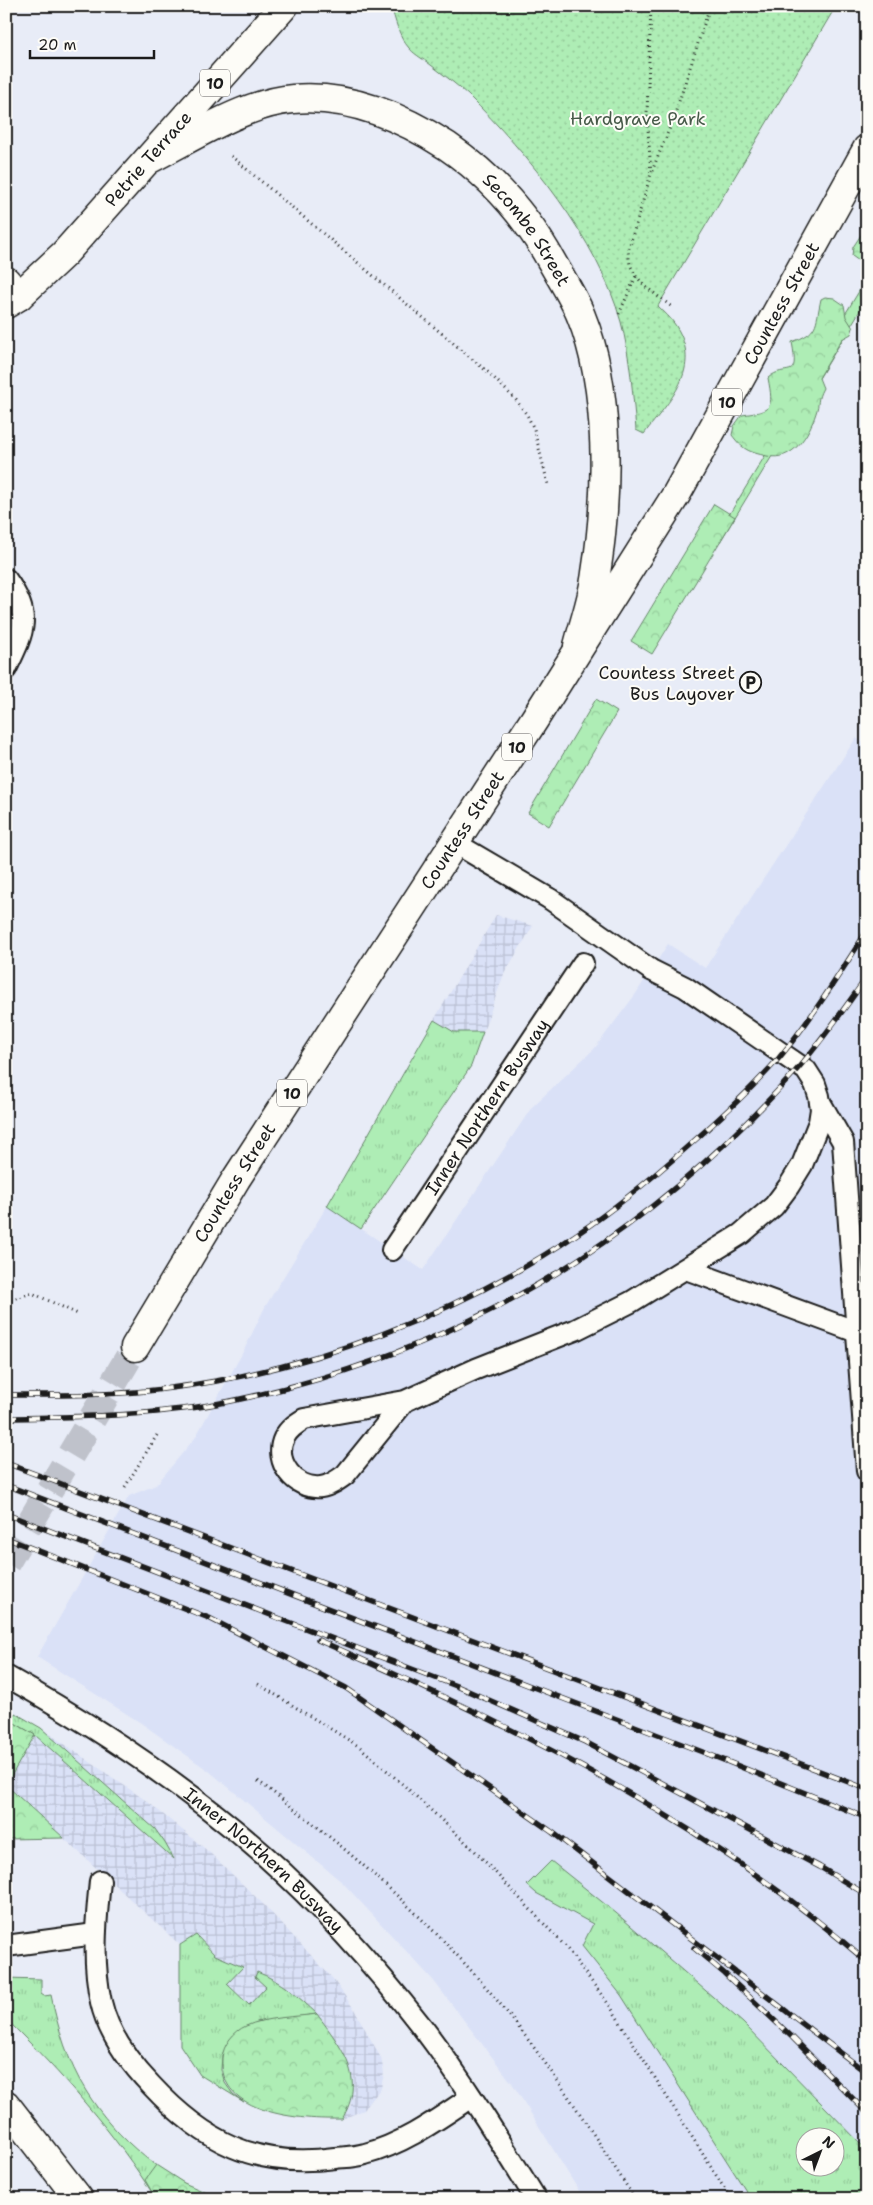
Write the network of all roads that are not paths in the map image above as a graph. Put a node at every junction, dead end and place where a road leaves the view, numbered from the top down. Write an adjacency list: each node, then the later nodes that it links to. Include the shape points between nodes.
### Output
1 (284, 6): 3 (main road, Petrie Terrace / 10)
2 (867, 149): 6 (main road, Countess Street / 10, via 676,495)
3 (146, 161): 4 (main road, Petrie Terrace / 10, via 58,260); 6 (main road, Secombe Street, via 258,106 295,99 323,100 354,104 416,128 466,159 498,187 526,220 564,284 582,317 595,361 602,409 605,476 596,575)
4 (10, 294)
5 (6, 579): 7 (lane, via 19,597 25,624)
6 (577, 650): 8 (main road, Countess Street / 10)
7 (6, 669)
8 (455, 843): 10 (lane, bridge, via 550,900 651,970 685,987 806,1070 815,1084); 14 (main road, Countess Street / 10, via 236,1179)
9 (583, 963): 11 (lane, Inner Northern Busway)
10 (820, 1102): 12 (lane, via 819,1122 802,1165 789,1186 741,1234); 13 (lane, via 843,1142)
11 (392, 1250)
12 (686, 1269): 13 (lane); 15 (lane, via 576,1330)
13 (857, 1332): 16 (lane)
14 (135, 1347)
15 (405, 1401): 15 (lane, via 304,1419 284,1438 284,1464 290,1474 304,1484 321,1487 332,1484 345,1475)
16 (867, 1471)
17 (6, 1676): 21 (lane, Inner Northern Busway, via 119,1745 200,1802 265,1856 334,1923 423,2028)
18 (100, 1881): 19 (lane)
19 (94, 1934): 20 (lane); 21 (lane, via 101,2003 121,2047 135,2068 184,2118 216,2140 248,2154 307,2162 365,2154 412,2135)
20 (6, 1946)
21 (471, 2097): 24 (lane, Inner Northern Busway)
22 (6, 2105): 23 (main road)
23 (79, 2199)
24 (536, 2199)

